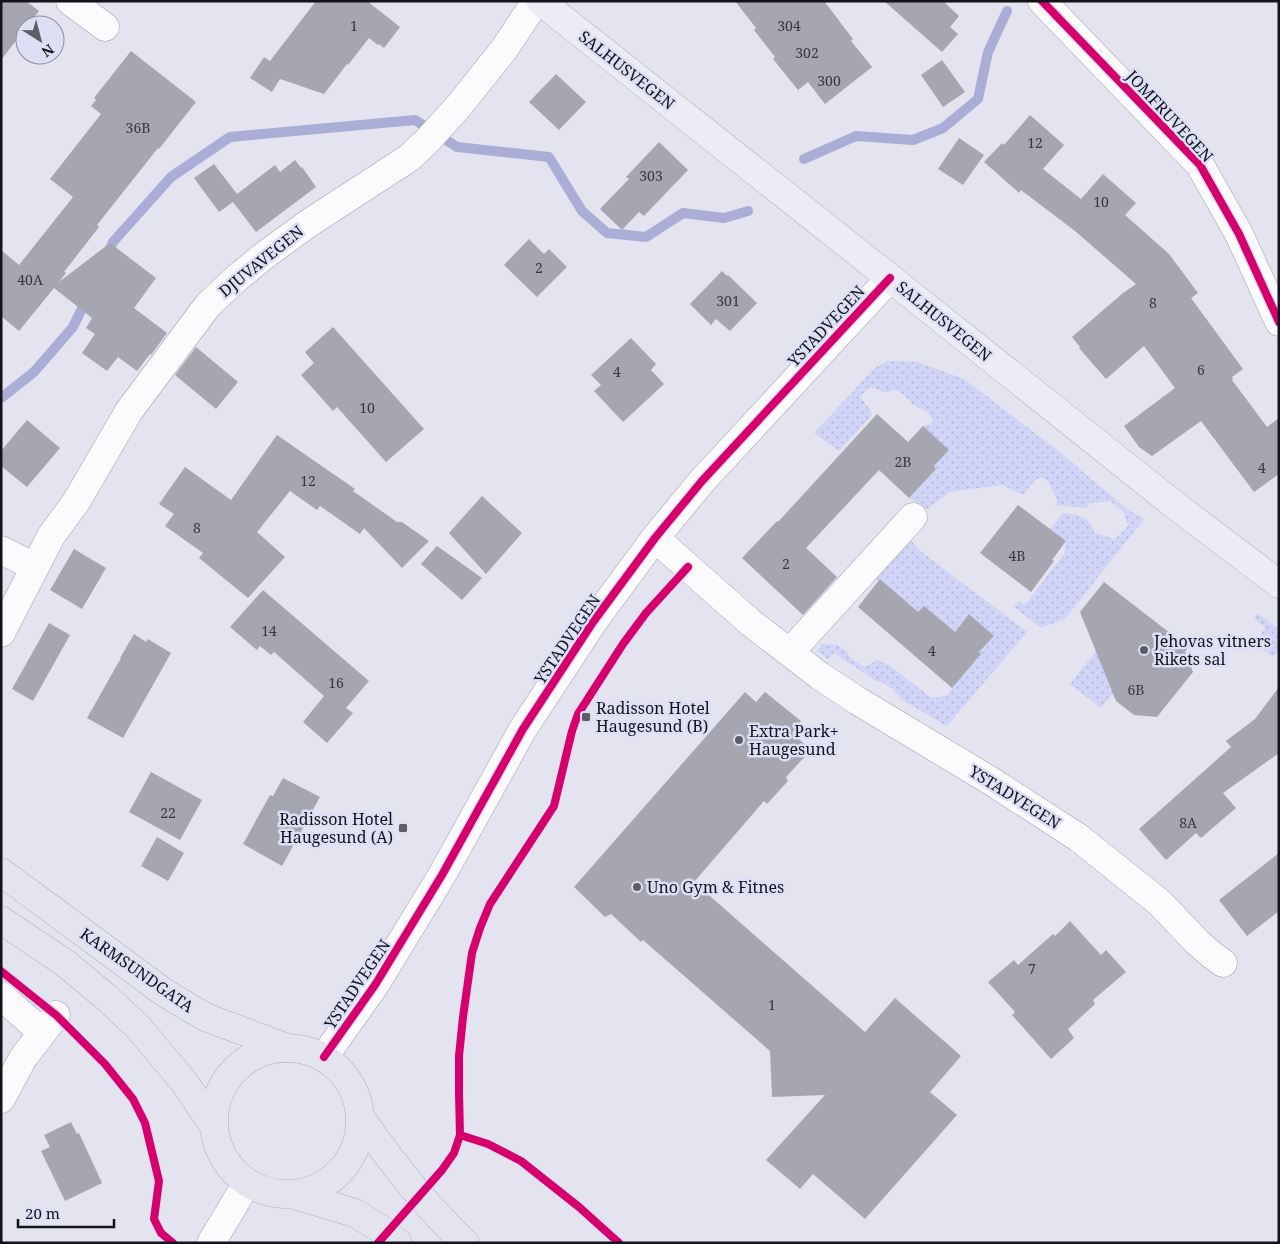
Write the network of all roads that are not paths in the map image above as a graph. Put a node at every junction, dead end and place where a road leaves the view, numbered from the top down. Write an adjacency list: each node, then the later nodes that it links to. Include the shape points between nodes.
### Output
1 (70, 1): 4 (street)
2 (538, 1): 5 (main road, SALHUSVEGEN); 10 (street, DJUVAVEGEN, via 458,107 409,158 309,223 238,277 208,305 129,411 76,502 51,536)
3 (1042, 1): 6 (street, JOMFRUVEGEN, via 1200,165 1239,234)
4 (105, 27)
5 (890, 278): 8 (street, YSTADVEGEN, via 702,481); 11 (main road, SALHUSVEGEN)
6 (1279, 322)
7 (913, 517): 13 (street)
8 (655, 538): 13 (street, YSTADVEGEN, via 751,623); 19 (street, YSTADVEGEN, via 593,622 523,729 437,884 375,984)
9 (1, 550): 10 (street)
10 (36, 567): 12 (street, DJUVAVEGEN)
11 (1279, 584)
12 (1, 633)
13 (790, 652): 16 (street, YSTADVEGEN, via 858,701 1079,838 1160,903 1197,942)
14 (1, 872): 18 (highway, KARMSUNDGATA, via 173,998 205,1017)
15 (1, 920): 22 (highway, via 65,963 138,1027 184,1082)
16 (1223, 963)
17 (1, 996): 20 (street, via 49,1024 23,1058)
18 (285, 1047): 19 (highway); 22 (highway, via 259,1053 232,1072 216,1100)
19 (324, 1057): 21 (highway, via 345,1076 353,1089)
20 (1, 1099)
21 (360, 1117): 24 (highway, via 355,1149 336,1176 307,1191); 27 (highway, via 440,1219)
22 (214, 1126): 23 (highway, via 227,1164)
23 (247, 1182): 24 (highway, via 275,1193); 25 (street)
24 (290, 1194): 26 (highway, via 355,1213)
25 (211, 1243)
26 (398, 1243)
27 (465, 1243)

